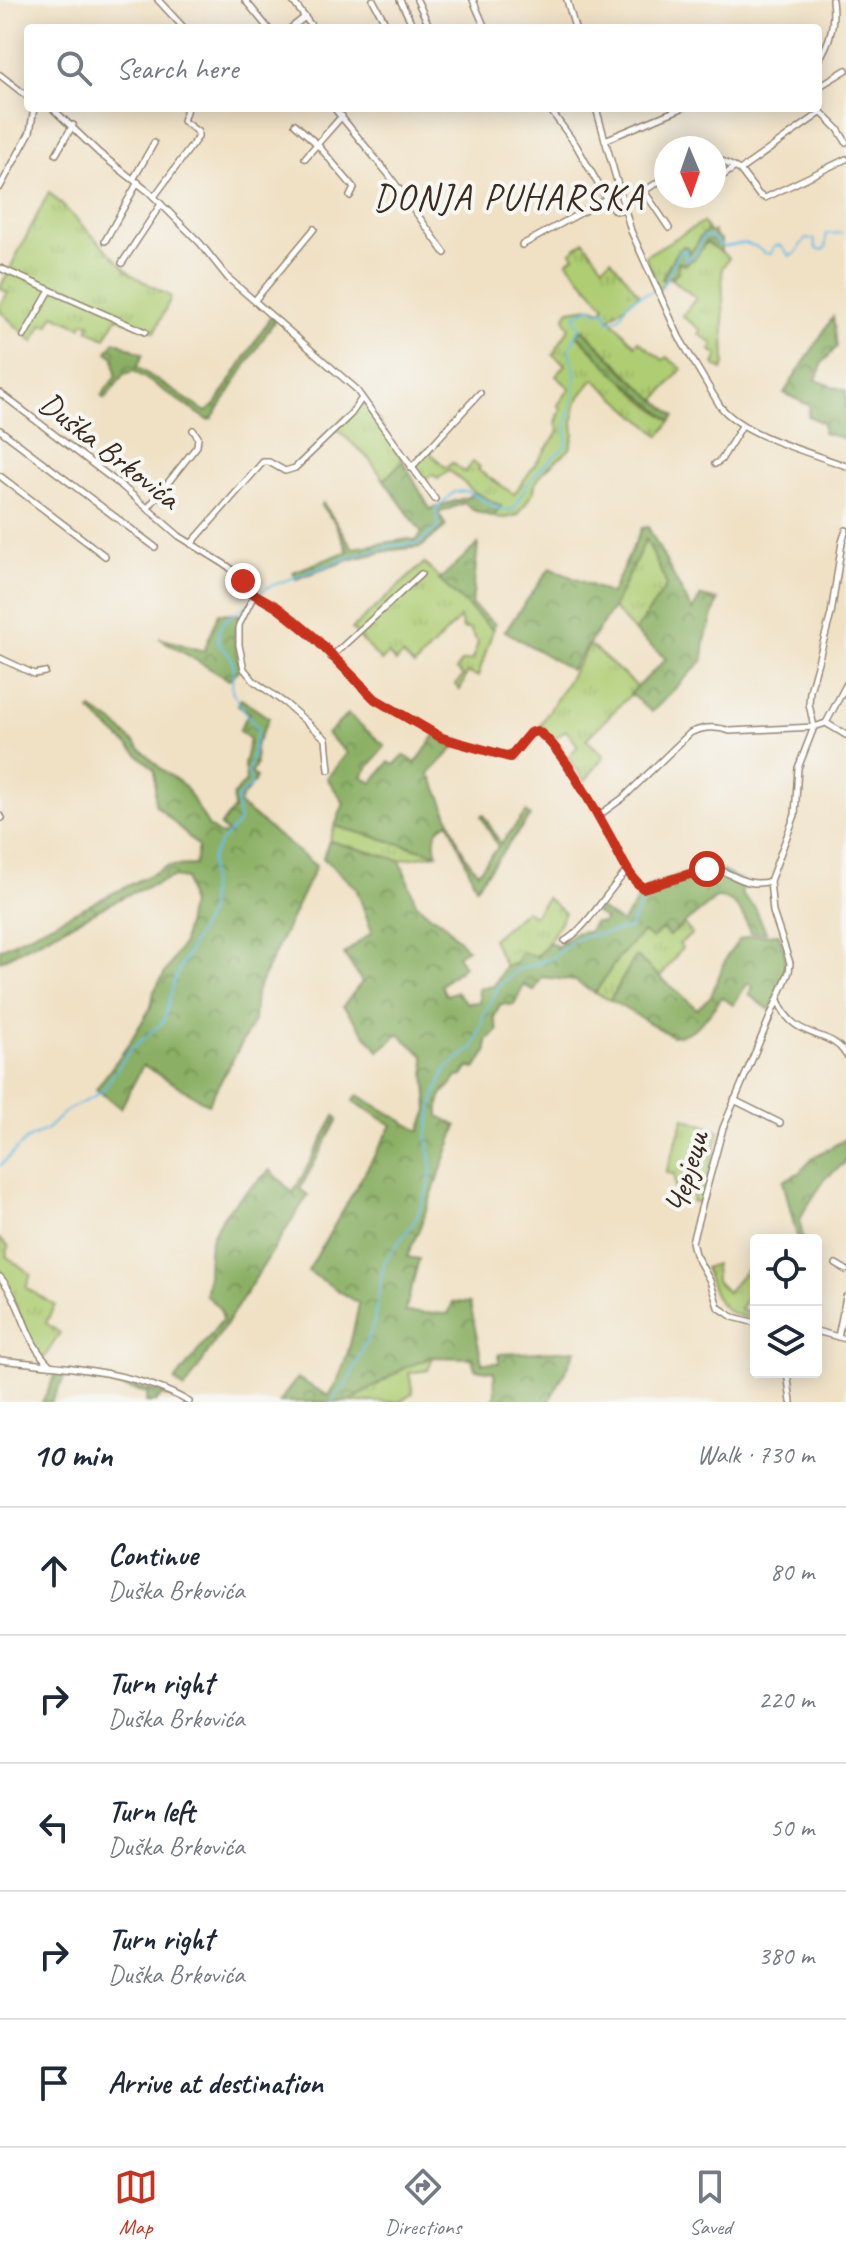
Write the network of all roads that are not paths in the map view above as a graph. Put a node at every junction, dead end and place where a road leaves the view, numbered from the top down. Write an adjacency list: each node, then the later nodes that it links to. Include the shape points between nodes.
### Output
1 (158, 0): 11 (street)
2 (245, 0): 12 (street)
3 (292, 0): 10 (street)
4 (373, 0): 15 (street)
5 (400, 0): 16 (street)
6 (417, 0): 17 (street)
7 (473, 0): 18 (street)
8 (567, 0): 19 (street)
9 (832, 0): 20 (street, via 834,23)
10 (305, 17): 13 (street); 14 (street)
11 (180, 24)
12 (265, 24)
13 (296, 24)
14 (310, 24)
15 (386, 24)
16 (412, 24)
17 (428, 24)
18 (483, 24)
19 (574, 24)
20 (822, 54)
21 (846, 70): 23 (street)
22 (0, 75): 24 (street)
23 (822, 85)
24 (24, 94)
25 (33, 112): 51 (street, via 30,132)
26 (57, 112): 36 (street)
27 (186, 112): 54 (street, via 183,121 198,137)
28 (338, 112): 34 (street)
29 (552, 112): 55 (street)
30 (597, 112): 39 (street)
31 (672, 112): 39 (street)
32 (819, 112): 47 (street)
33 (821, 112): 38 (street)
34 (342, 116): 42 (street); 62 (street)
35 (295, 124): 42 (street)
36 (73, 125): 43 (street); 49 (street)
37 (846, 128): 38 (street)
38 (838, 129): 40 (street)
39 (605, 140): 57 (street)
40 (846, 142)
41 (154, 143): 49 (street)
42 (317, 144): 44 (street); 53 (street, via 354,188)
43 (56, 154)
44 (305, 158)
45 (846, 159): 47 (street, via 765,198)
46 (726, 163): 47 (street)
47 (737, 169): 48 (street)
48 (726, 175)
49 (136, 180): 54 (street); 60 (street)
50 (654, 185): 52 (street)
51 (0, 187)
52 (644, 191): 57 (street); 58 (street)
53 (350, 196)
54 (154, 197): 56 (street)
55 (606, 199): 57 (street, via 614,210); 61 (street)
56 (161, 204): 63 (street); 66 (street)
57 (624, 206): 72 (street, via 679,337 720,406)
58 (669, 228)
59 (314, 229): 66 (street)
60 (105, 241)
61 (522, 245)
62 (445, 253)
63 (122, 263)
64 (0, 268): 65 (street)
65 (49, 292): 67 (street); 68 (street)
66 (255, 300): 71 (street)
67 (145, 332)
68 (24, 336)
69 (0, 393): 80 (street, Duška Brkovića)
70 (480, 393): 77 (street)
71 (362, 398): 77 (street); 82 (street, Duška Brkovića, via 295,468 285,471 262,463)
72 (742, 426): 75 (street); 76 (street)
73 (0, 430): 83 (street)
74 (193, 430): 80 (street, via 197,446)
75 (715, 464)
76 (846, 466)
77 (411, 468): 79 (street)
78 (0, 476): 84 (street)
79 (435, 499)
80 (148, 508): 82 (street, Duška Brkovića)
81 (846, 530): 85 (street)
82 (191, 544): 88 (street, Duška Brkovića, via 229,567)
83 (155, 547)
84 (105, 556)
85 (839, 566): 87 (street); 94 (street, via 810,691)
86 (421, 574): 89 (street)
87 (846, 574)
88 (254, 594): 89 (street, Duška Brkovića, via 294,619); 96 (street, via 239,621 244,669 326,739)
89 (331, 657): 97 (street, Duška Brkovića, via 375,699 442,738 510,757 530,733 539,732 556,748)
90 (0, 658): 91 (street, via 27,672)
91 (45, 672)
92 (846, 685): 93 (street)
93 (826, 723): 94 (street); 95 (street)
94 (814, 727): 97 (street, via 700,728); 99 (street, via 798,768 795,815)
95 (846, 735)
96 (329, 770)
97 (598, 816): 98 (street, Duška Brkovića)
98 (628, 870): 99 (street, via 643,888 712,868 741,882); 100 (street)
99 (770, 881): 101 (street, Черјеци, via 771,903 790,963)
100 (565, 941)
101 (778, 999): 102 (street, via 796,1026 839,1044); 103 (street, Черјеци)
102 (846, 1055)
103 (734, 1100): 104 (street, Черјеци); 109 (street, Черјеци, via 692,1242 718,1307)
104 (780, 1123)
105 (836, 1264): 106 (street)
106 (846, 1270)
107 (0, 1277): 114 (street, via 13,1293 35,1348)
108 (846, 1297): 111 (street)
109 (750, 1321)
110 (822, 1333): 111 (street)
111 (838, 1337): 112 (street)
112 (846, 1339)
113 (0, 1360): 114 (street)
114 (51, 1366): 116 (street, via 158,1386)
115 (788, 1378): 117 (street)
116 (189, 1402)
117 (791, 1402)

